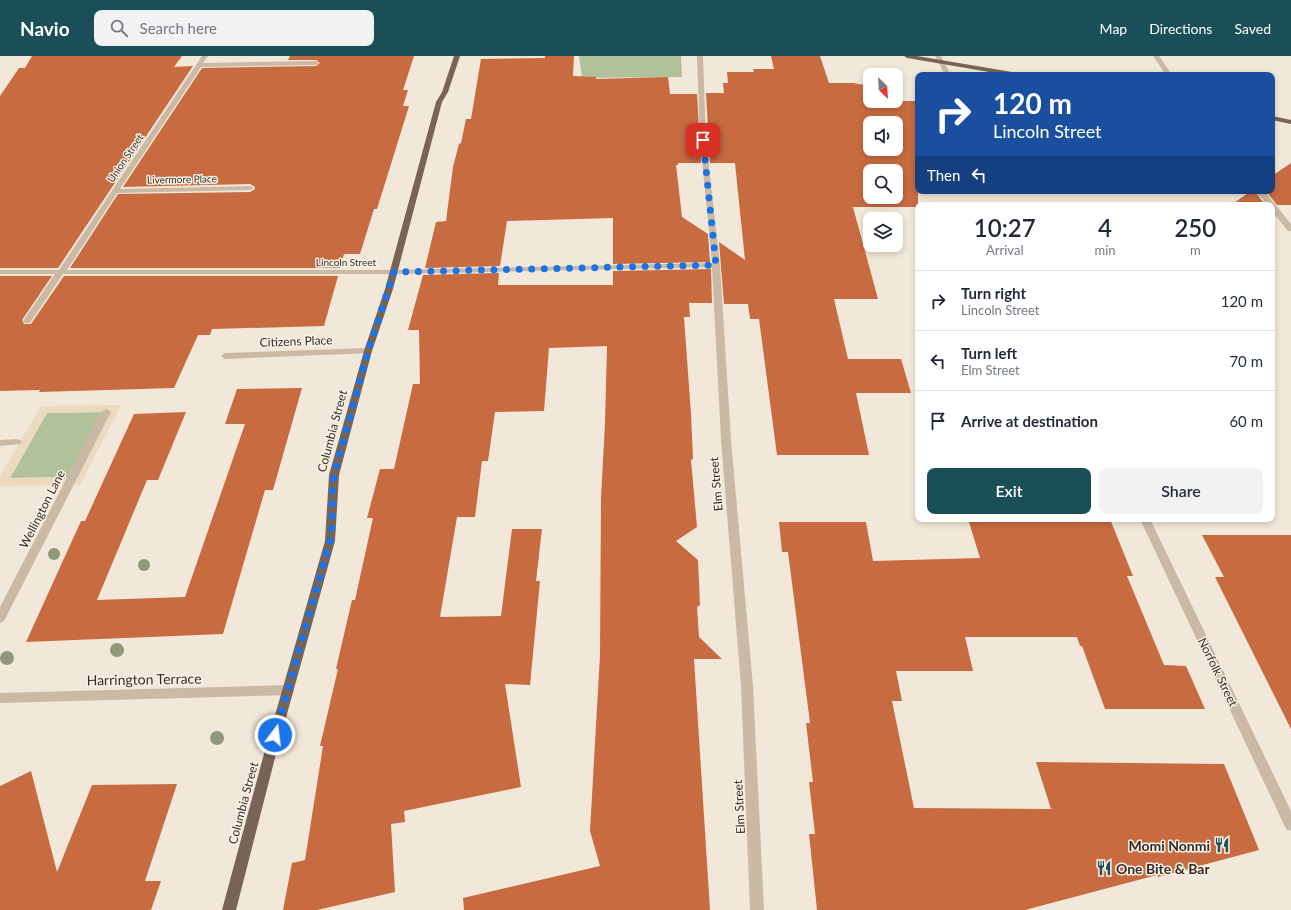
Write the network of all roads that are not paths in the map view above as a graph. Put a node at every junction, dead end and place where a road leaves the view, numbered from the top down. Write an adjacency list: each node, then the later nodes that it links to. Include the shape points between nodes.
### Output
1 (205, 56): 8 (street, Union Street)
2 (457, 56): 23 (main road, Columbia Street, via 439,102)
3 (700, 56): 20 (street, Elm Street, via 703,140)
4 (906, 56): 6 (main road)
5 (1156, 56): 11 (street)
6 (940, 59): 9 (street); 10 (main road)
7 (316, 63): 8 (street)
8 (199, 65): 15 (street, Union Street)
9 (946, 72)
10 (1003, 72)
11 (1167, 72)
12 (1275, 119): 13 (main road)
13 (1291, 122)
14 (250, 188): 15 (street, Livermore Place)
15 (115, 191): 21 (street, Union Street)
16 (1262, 194): 17 (street)
17 (1269, 202)
18 (1275, 210): 19 (street)
19 (1291, 229)
20 (716, 265): 23 (street, Lincoln Street); 36 (street, Elm Street, via 726,440 747,686)
21 (61, 271): 22 (street, Lincoln Street); 23 (street, Lincoln Street); 24 (street, Union Street)
22 (0, 272)
23 (394, 272): 25 (main road, Columbia Street)
24 (27, 321)
25 (368, 351): 26 (street, Citizens Place); 32 (main road, Columbia Street, via 332,484 333,518 330,541)
26 (225, 356)
27 (106, 412): 31 (street, Wellington Lane)
28 (17, 442): 29 (street)
29 (0, 443)
30 (1146, 522): 34 (street, Norfolk Street)
31 (0, 618)
32 (288, 690): 33 (street, Harrington Terrace); 35 (main road, Columbia Street)
33 (0, 698)
34 (1291, 825)
35 (229, 910)
36 (757, 910)

